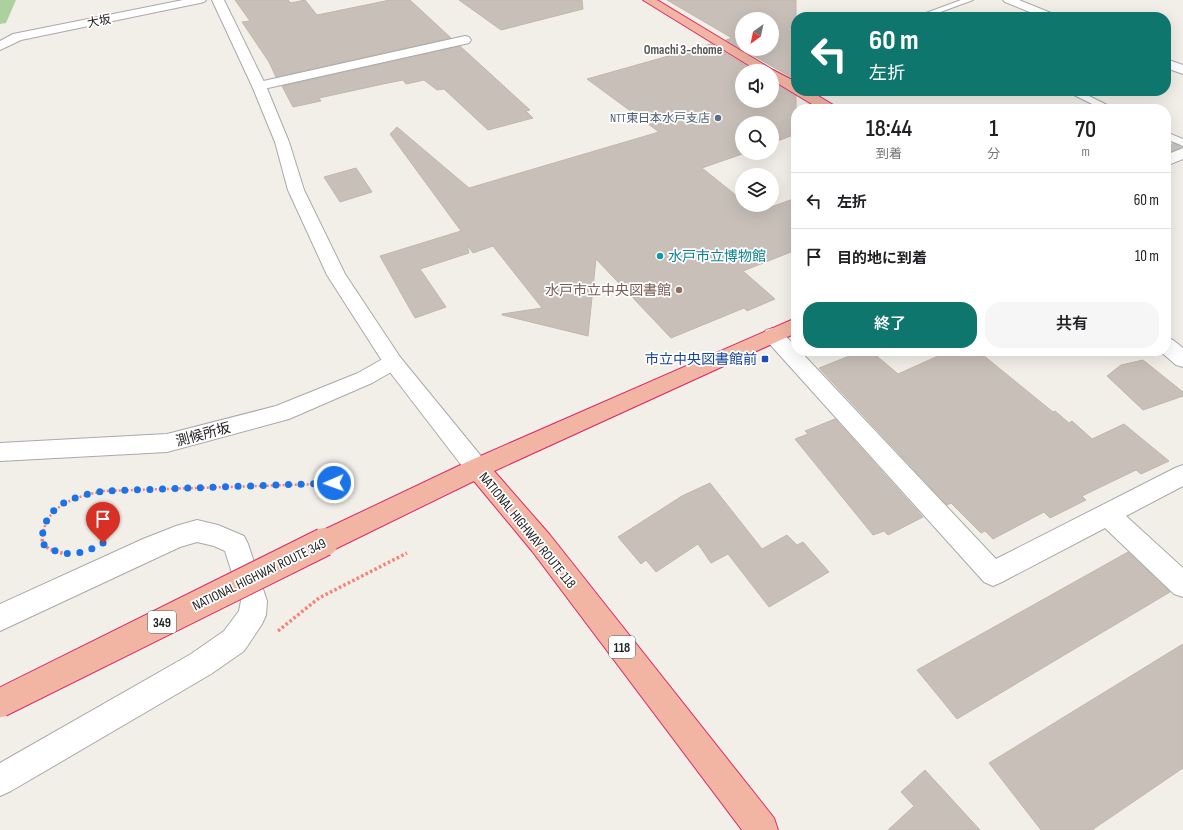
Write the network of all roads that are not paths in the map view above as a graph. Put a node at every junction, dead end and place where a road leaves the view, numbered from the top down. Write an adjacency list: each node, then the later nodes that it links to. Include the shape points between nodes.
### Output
1 (200, 0): 9 (street, 大坂, via 24,36)
2 (218, 0): 15 (street)
3 (649, 0): 10 (highway)
4 (969, 0): 6 (lane)
5 (1009, 0): 7 (street)
6 (934, 12)
7 (1039, 12)
8 (465, 40): 15 (street)
9 (0, 46)
10 (755, 64)
11 (1171, 66): 12 (street)
12 (1183, 70)
13 (779, 78): 14 (highway)
14 (791, 85)
15 (259, 86): 30 (street, via 282,142 296,190 336,275)
16 (808, 96): 18 (highway)
17 (1082, 96): 19 (lane)
18 (822, 104)
19 (1099, 104)
20 (1171, 138): 21 (lane)
21 (1183, 144)
22 (1183, 153): 23 (street)
23 (1171, 159)
24 (791, 327): 25 (highway, NATIONAL HIGHWAY ROUTE 118)
25 (773, 335): 27 (street); 32 (highway, NATIONAL HIGHWAY ROUTE 118)
26 (1171, 349): 29 (street)
27 (791, 354)
28 (792, 356): 34 (street, via 994,574)
29 (1183, 360)
30 (393, 362): 31 (street, 測候所坂, via 365,378 280,414 167,443); 32 (street)
31 (0, 452)
32 (477, 468): 39 (highway, NATIONAL HIGHWAY ROUTE 349 / 349, bridge); 41 (highway, NATIONAL HIGHWAY ROUTE 118 / 118, via 541,543)
33 (1183, 475): 34 (street)
34 (1108, 515): 35 (street)
35 (1183, 585)
36 (195, 596): 38 (highway, NATIONAL HIGHWAY ROUTE 349 / 349)
37 (0, 618): 40 (street, via 152,547 197,531 218,536 235,544 254,601 252,615 234,641 223,650)
38 (0, 696)
39 (0, 703)
40 (0, 780)
41 (762, 830)

